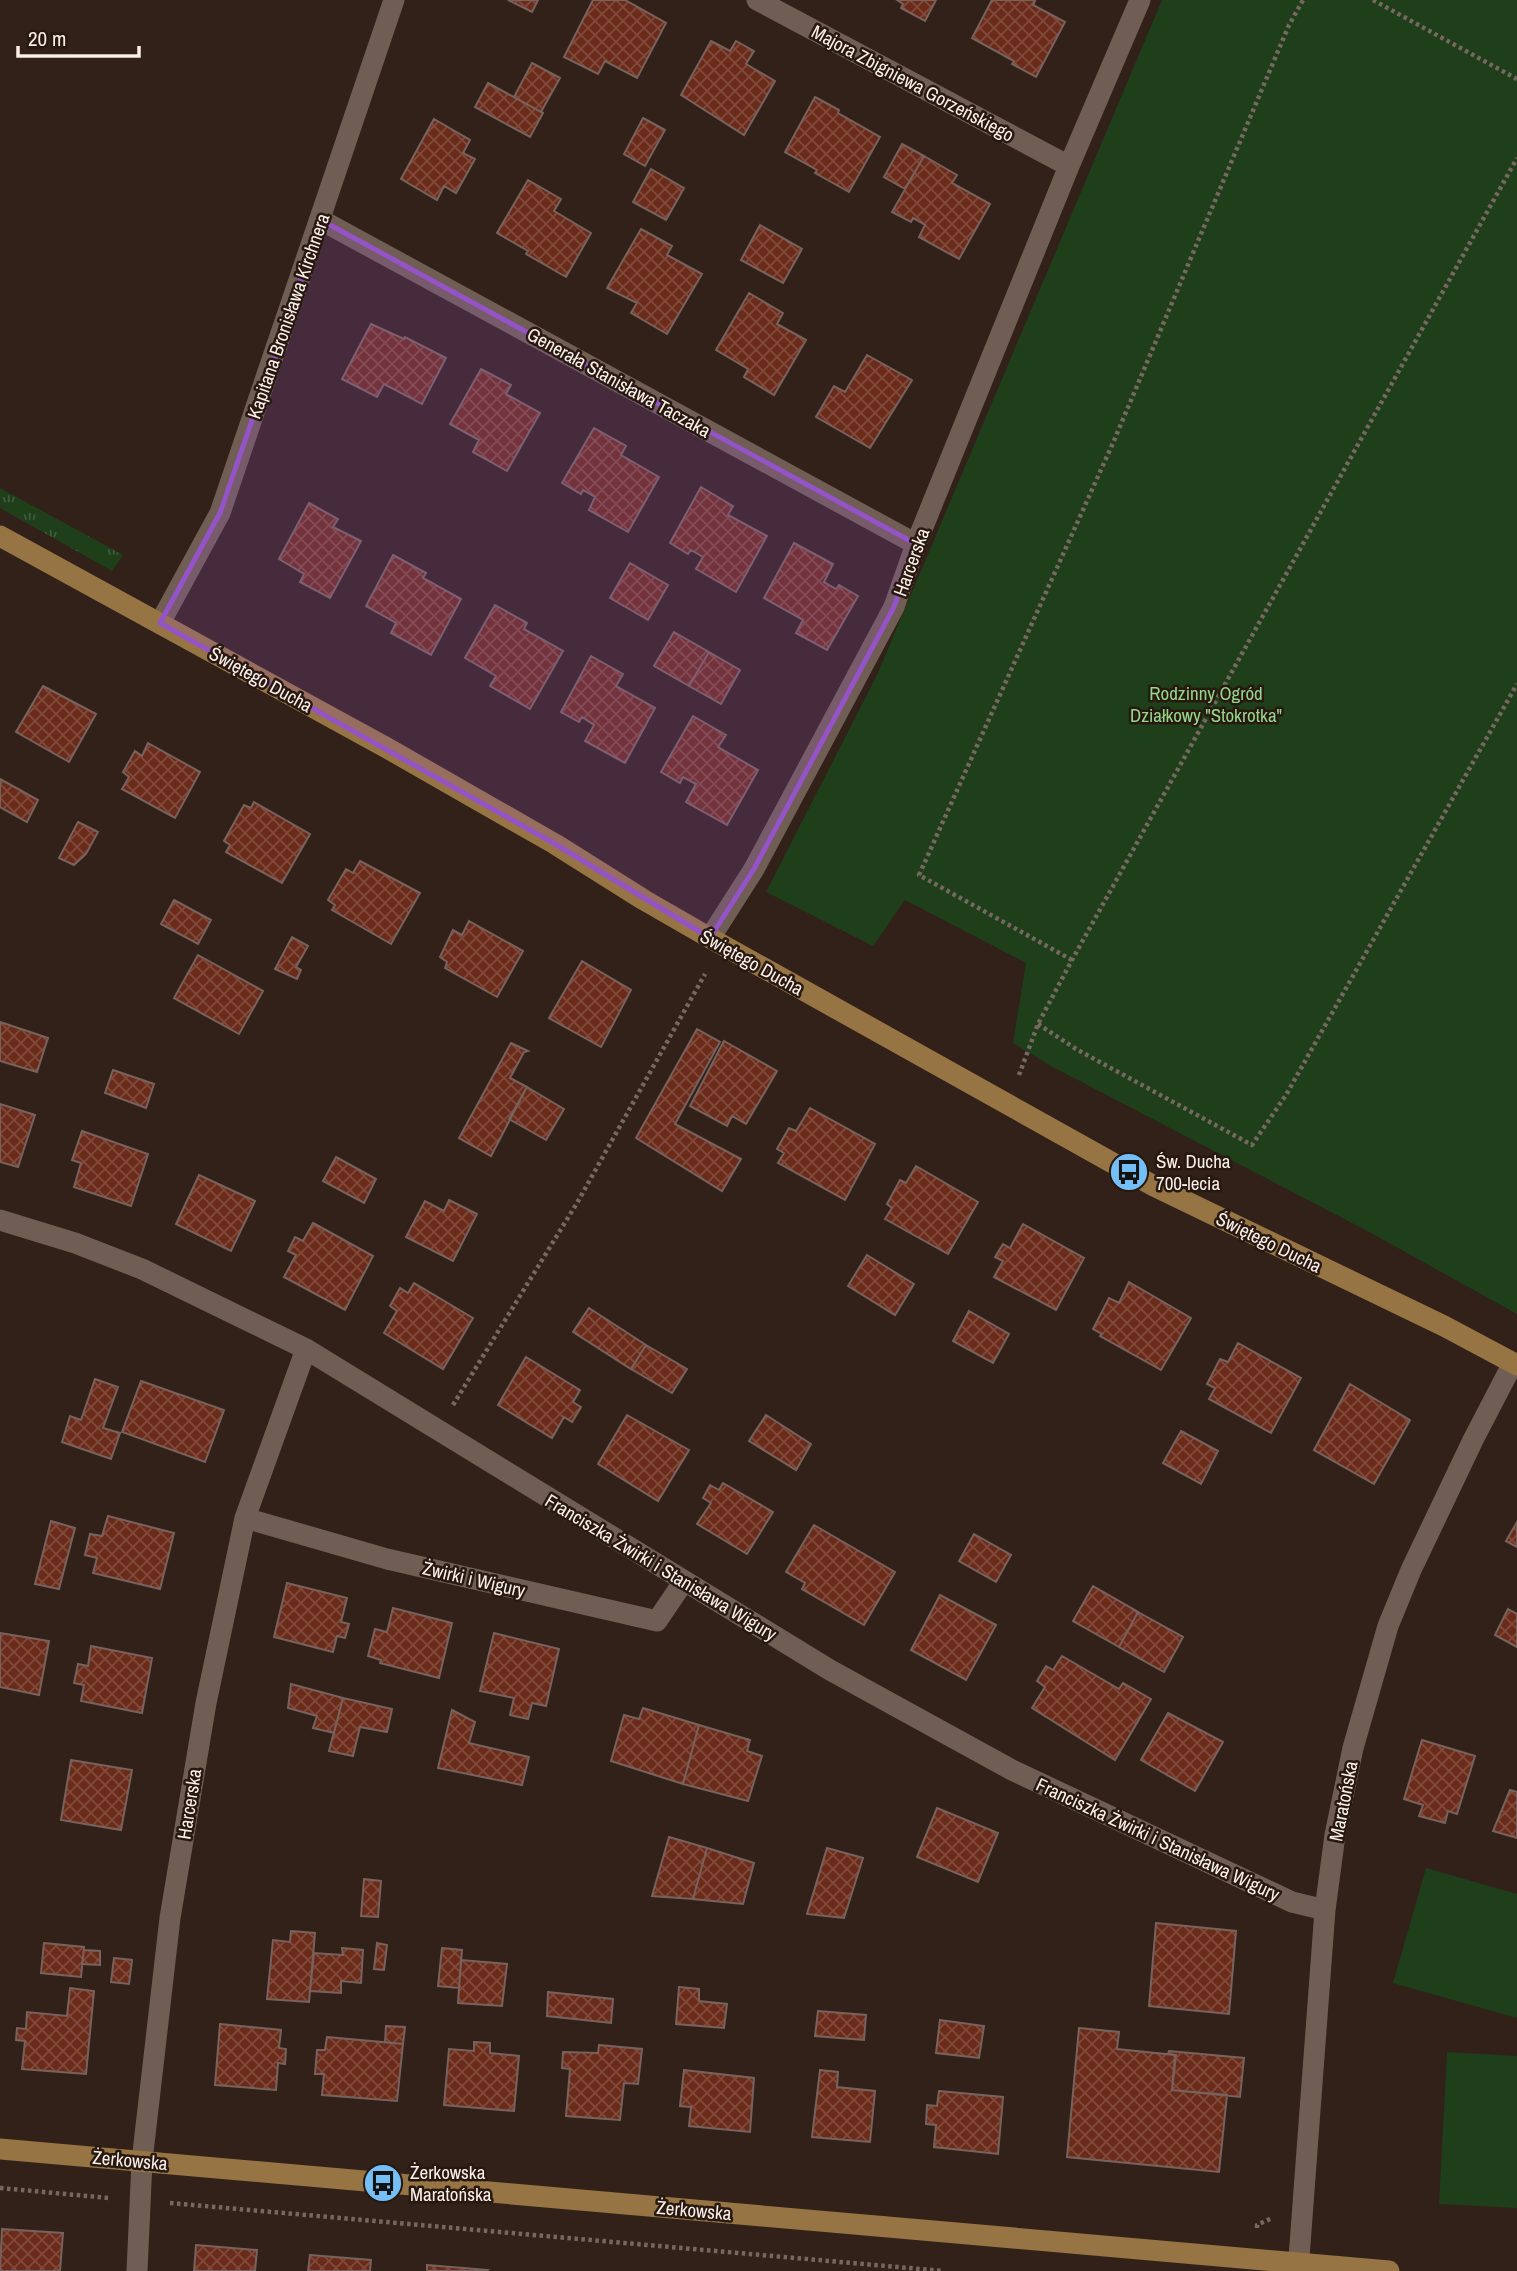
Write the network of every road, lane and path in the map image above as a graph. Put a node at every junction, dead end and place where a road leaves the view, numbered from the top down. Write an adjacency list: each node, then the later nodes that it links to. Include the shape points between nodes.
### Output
1 (394, 0): 9 (street, Kapitana Bronisława Kirchnera)
2 (757, 0): 8 (street, Majora Zbigniewa Gorzeńskiego)
3 (1140, 0): 8 (street)
4 (1303, 0): 15 (path, via 1114,443 919,875)
5 (1373, 0): 6 (path)
6 (1517, 79)
7 (1517, 158): 15 (path)
8 (1069, 166): 11 (street, Harcerska)
9 (321, 220): 11 (street, Generała Stanisława Taczaka); 12 (street, Kapitana Bronisława Kirchnera, via 220,513)
10 (0, 536): 12 (street, Świętego Ducha)
11 (916, 544): 14 (street, Harcerska, via 894,607 754,869)
12 (160, 623): 14 (street, Świętego Ducha, via 555,844)
13 (1517, 684): 17 (path, via 1286,1095 1252,1145)
14 (710, 939): 18 (street, Świętego Ducha)
15 (1072, 960): 17 (path)
16 (705, 974): 22 (path, via 577,1203)
17 (1038, 1024): 18 (path, via 1019,1074)
18 (1001, 1102): 21 (street, Świętego Ducha, via 1154,1186)
19 (0, 1220): 20 (street, Franciszka Żwirki i Stanisława Wigury, via 142,1269)
20 (306, 1349): 22 (street, Franciszka Żwirki i Stanisława Wigury); 23 (street, Harcerska)
21 (1515, 1364): 25 (street, Maratońska, via 1438,1512 1388,1626 1353,1748)
22 (437, 1430): 24 (street, Franciszka Żwirki i Stanisława Wigury)
23 (245, 1518): 24 (street, Żwirki i Wigury, via 387,1559 657,1621); 27 (street, Harcerska, via 206,1703 172,1904)
24 (684, 1581): 25 (street, Franciszka Żwirki i Stanisława Wigury, via 830,1670 1012,1770 1268,1892)
25 (1325, 1910): 30 (street, Maratońska)
26 (0, 2149): 27 (street, Żerkowska)
27 (142, 2161): 29 (street, Harcerska); 30 (street, Żerkowska)
28 (0, 2188): 29 (path)
29 (141, 2201): 31 (street, Harcerska); 32 (path)
30 (1298, 2267): 33 (street, Żerkowska)
31 (137, 2271)
32 (943, 2271)
33 (1389, 2271)

